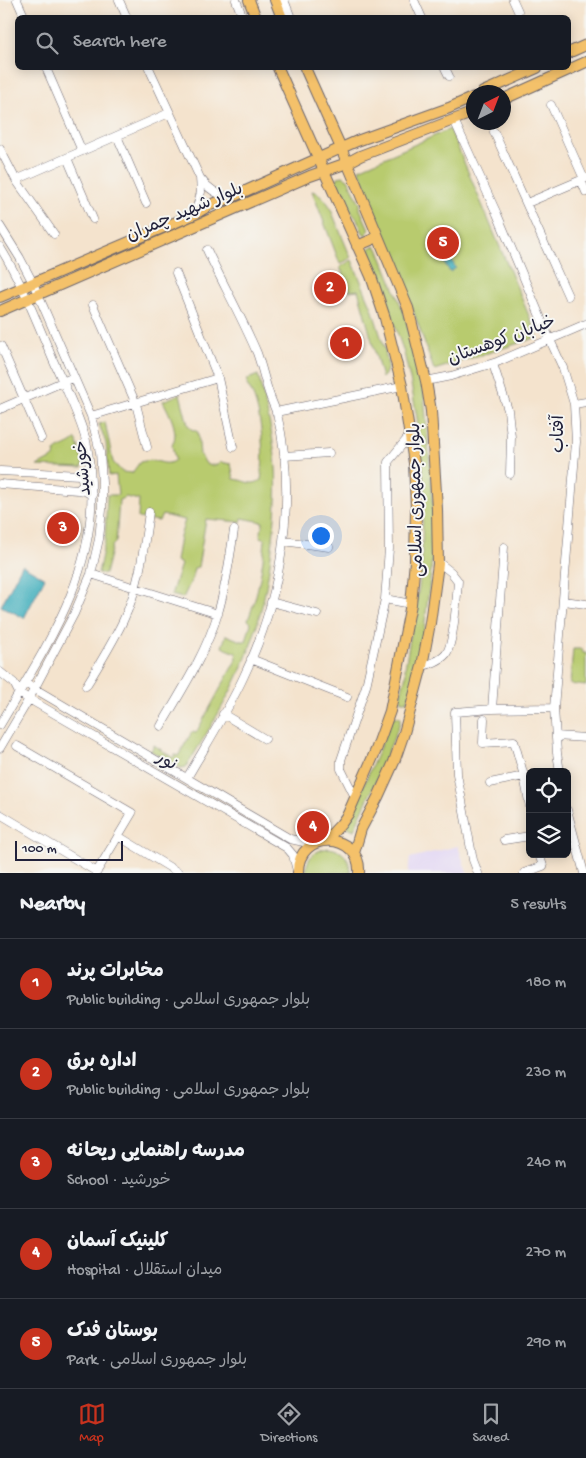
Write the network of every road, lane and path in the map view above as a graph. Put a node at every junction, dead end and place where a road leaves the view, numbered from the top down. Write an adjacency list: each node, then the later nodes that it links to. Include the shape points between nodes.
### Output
1 (17, 0): 10 (street)
2 (119, 0): 11 (street)
3 (236, 0): 12 (street)
4 (249, 0): 13 (main road)
5 (275, 0): 14 (main road)
6 (284, 0): 15 (street)
7 (414, 0): 16 (street)
8 (513, 0): 9 (street)
9 (518, 11)
10 (24, 15)
11 (126, 15)
12 (242, 15)
13 (255, 15)
14 (281, 15)
15 (290, 15)
16 (421, 15)
17 (586, 45): 18 (main road)
18 (571, 52)
19 (586, 62): 20 (main road)
20 (571, 69)
21 (47, 70): 42 (street)
22 (150, 70): 35 (street)
23 (275, 70): 31 (street)
24 (279, 70): 31 (main road, بلوار جمهوری اسلامی)
25 (306, 70): 40 (main road, بلوار جمهوری اسلامی)
26 (446, 70): 29 (street)
27 (533, 70): 30 (main road)
28 (568, 70): 32 (main road)
29 (449, 76)
30 (499, 85)
31 (287, 87): 44 (main road, بلوار جمهوری اسلامی)
32 (511, 96)
33 (466, 101): 40 (main road, بلوار شهید چمران)
34 (551, 105): 48 (street)
35 (169, 113): 39 (street); 47 (street)
36 (466, 115): 37 (main road, بلوار شهید چمران)
37 (454, 120): 45 (main road, بلوار شهید چمران); 72 (street, آفتاب)
38 (494, 132): 52 (street)
39 (117, 136): 42 (street); 53 (street)
40 (341, 148): 44 (main road, بلوار شهید چمران); 45 (main road, بلوار جمهوری اسلامی)
41 (0, 149): 49 (street)
42 (82, 151): 43 (street)
43 (67, 158): 49 (street); 55 (street)
44 (319, 158): 46 (main road, بلوار جمهوری اسلامی); 51 (main road, بلوار شهید چمران)
45 (347, 163): 46 (main road, بلوار شهید چمران); 58 (main road, بلوار جمهوری اسلامی)
46 (325, 171): 59 (main road, بلوار جمهوری اسلامی); 65 (main road, بلوار شهید چمران)
47 (200, 178): 51 (street, via 217,194); 54 (street)
48 (584, 179): 50 (street); 52 (street)
49 (16, 180): 57 (street)
50 (586, 192)
51 (230, 198): 54 (main road, بلوار شهید چمران)
52 (527, 203): 66 (street)
53 (146, 204)
54 (195, 214): 63 (main road, بلوار شهید چمران)
55 (93, 220)
56 (0, 226): 63 (street, خورشید)
57 (54, 234)
58 (378, 237): 59 (main road); 77 (main road, بلوار جمهوری اسلامی, via 408,308)
59 (357, 246): 79 (main road, بلوار جمهوری اسلامی, via 372,276)
60 (0, 247): 64 (street, خورشید)
61 (207, 250): 85 (street, via 257,354)
62 (176, 273): 76 (street)
63 (33, 283): 64 (main road, بلوار شهید چمران); 65 (street, خورشید)
64 (22, 288): 67 (main road); 68 (street, خورشید)
65 (37, 294): 68 (main road, بلوار شهید چمران); 75 (street, خورشید)
66 (568, 296)
67 (0, 297)
68 (27, 299): 70 (main road); 78 (street, خورشید)
69 (93, 305): 82 (street)
70 (0, 311)
71 (586, 324): 72 (street, خیابان کوهستان)
72 (550, 340): 74 (street, خیابان کوهستان); 83 (street, آفتاب)
73 (1, 346): 80 (street)
74 (493, 364): 77 (street, خیابان کوهستان); 95 (street, via 508,410)
75 (74, 377): 78 (street); 86 (street, خورشید)
76 (218, 378): 82 (street); 90 (street)
77 (426, 381): 105 (main road, بلوار جمهوری اسلامی, via 431,411)
78 (62, 382): 80 (street); 93 (street, خورشید, via 85,437)
79 (402, 386): 85 (street); 87 (main road, بلوار جمهوری اسلامی)
80 (25, 399): 84 (street); 88 (street)
81 (586, 402): 83 (street)
82 (136, 404): 86 (street); 89 (street)
83 (574, 404): 109 (street, آفتاب, via 576,442)
84 (0, 409)
85 (276, 412): 92 (street)
86 (91, 416): 106 (street, خورشید, via 100,452 102,510)
87 (411, 434): 108 (street, via 388,462 389,549); 111 (main road, بلوار جمهوری اسلامی, via 416,509)
88 (41, 438)
89 (147, 447)
90 (233, 447)
91 (329, 453): 92 (street)
92 (284, 456): 102 (street)
93 (90, 465): 96 (street); 99 (street, خورشید)
94 (0, 471): 96 (street)
95 (510, 474)
96 (80, 475): 98 (street, via 84,482)
97 (0, 484): 98 (street)
98 (78, 490): 99 (street)
99 (92, 495): 118 (street, خورشید, via 88,543 75,588)
100 (149, 512): 107 (street)
101 (234, 530): 113 (street)
102 (283, 541): 103 (street); 110 (street)
103 (328, 547)
104 (504, 548): 125 (street)
105 (438, 562): 116 (main road, بلوار جمهوری اسلامی); 116 (street, via 458,581 452,631 445,655)
106 (91, 574): 107 (street); 121 (street, خورشید, via 74,614)
107 (135, 587): 113 (street); 120 (street, via 123,620)
108 (385, 599): 111 (street); 141 (street, via 366,686 341,760 341,769)
109 (564, 601): 112 (street); 126 (street, آفتاب)
110 (271, 602): 114 (street); 115 (street)
111 (410, 604): 141 (main road, بلوار جمهوری اسلامی, via 390,711)
112 (586, 604)
113 (218, 614): 130 (street, via 202,653)
114 (317, 614)
115 (251, 659): 123 (street); 127 (street)
116 (422, 666): 149 (main road, بلوار جمهوری اسلامی, via 394,762 361,829)
117 (0, 672): 119 (street)
118 (25, 682): 119 (street); 121 (street, نور); 122 (street, خورشید)
119 (14, 683): 122 (street)
120 (86, 686)
121 (34, 688): 124 (street, خورشید); 138 (street, نور)
122 (19, 693): 124 (street, نور); 129 (street, خورشید)
123 (347, 697)
124 (29, 699): 135 (street, خورشید); 152 (street, نور, via 287,848 293,855)
125 (492, 708): 126 (street); 155 (street, via 455,712 457,774)
126 (554, 708): 131 (street, آفتاب)
127 (223, 714): 133 (street); 138 (street)
128 (484, 719): 137 (street, via 483,743 514,741)
129 (0, 725)
130 (161, 726)
131 (556, 736): 132 (street); 136 (street, آفتاب)
132 (586, 738)
133 (265, 739)
134 (17, 746): 144 (street, via 132,813)
135 (0, 748)
136 (560, 768)
137 (524, 776): 139 (street); 140 (street)
138 (187, 778): 148 (street, نور, via 290,839)
139 (490, 783)
140 (526, 785)
141 (355, 797): 146 (main road, بلوار جمهوری اسلامی, via 348,814)
142 (568, 813): 157 (street)
143 (0, 814): 151 (street)
144 (118, 836): 151 (street); 153 (street)
145 (526, 837): 147 (street)
146 (326, 840): 148 (main road); 149 (main road, via 341,843)
147 (504, 840)
148 (313, 844): 152 (main road, via 302,855)
149 (354, 853): 154 (main road)
150 (540, 858): 156 (street, via 543,866)
151 (97, 872)
152 (298, 872)
153 (179, 873)
154 (359, 873)
155 (478, 873)
156 (524, 873)
157 (584, 873)

